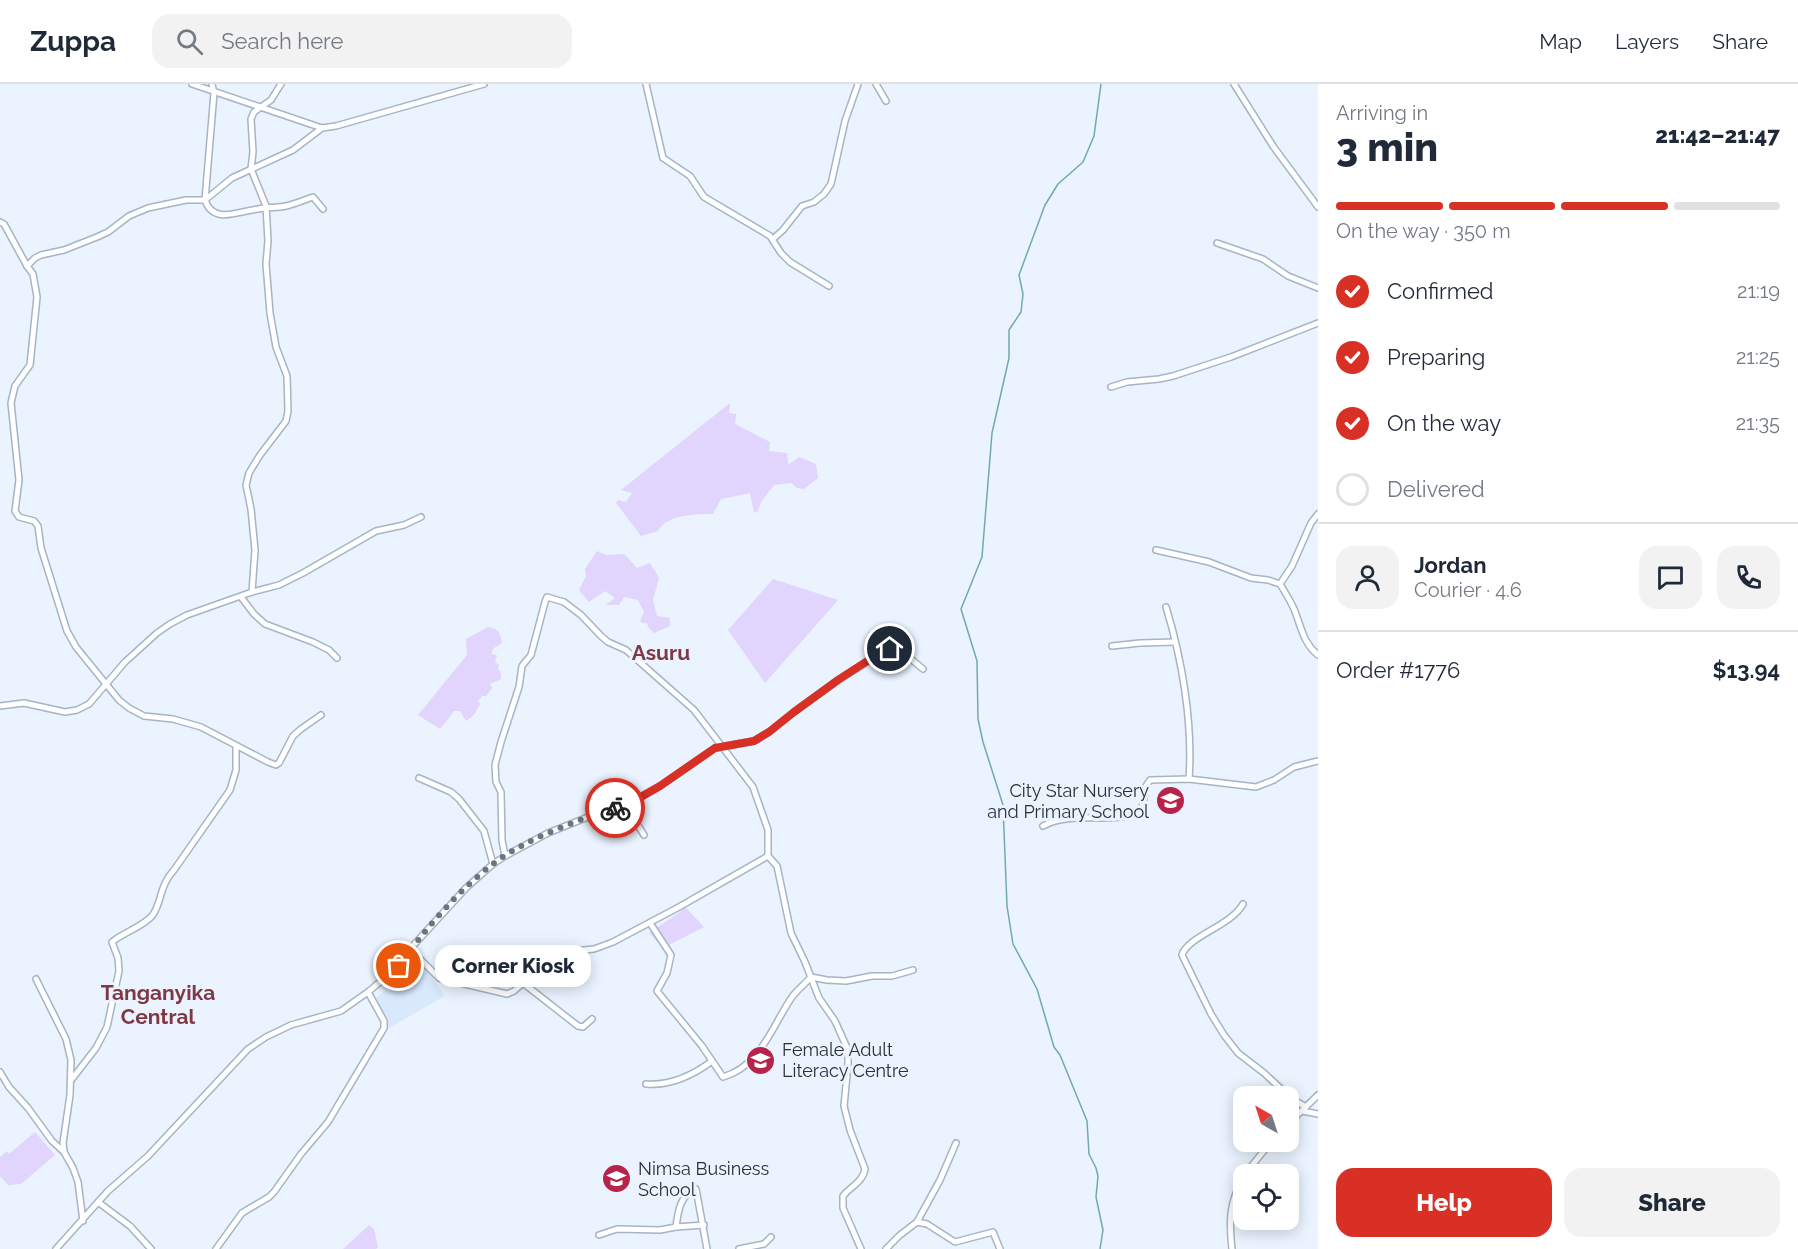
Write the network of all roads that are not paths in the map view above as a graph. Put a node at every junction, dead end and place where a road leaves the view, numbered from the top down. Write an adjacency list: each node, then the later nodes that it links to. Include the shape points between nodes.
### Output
1 (192, 84): 9 (street)
2 (212, 84): 9 (street)
3 (484, 84): 12 (street)
4 (646, 84): 19 (street, via 663,158 690,176 704,197)
5 (858, 84): 19 (street, via 831,184 814,202 802,206)
6 (876, 84): 10 (street)
7 (1234, 84): 15 (street)
8 (279, 86): 11 (street)
9 (214, 93): 11 (street); 14 (street)
10 (886, 101)
11 (260, 108): 12 (street); 13 (street, via 251,118)
12 (322, 128): 13 (street, via 293,150)
13 (251, 169): 14 (street, via 223,184); 16 (street)
14 (205, 200): 16 (street, via 211,211 226,215); 21 (street, via 148,208 108,232 41,255)
15 (1318, 207)
16 (266, 208): 17 (street, via 313,197); 30 (street, via 270,313 276,347 287,376 288,417 260,455 246,485 255,550)
17 (323, 209)
18 (0, 222): 21 (street)
19 (773, 239): 22 (street, via 790,262)
20 (1217, 243): 23 (street, via 1263,259 1288,276)
21 (27, 266): 38 (street, via 34,277 37,297 30,365 15,386 11,403 19,480 15,511 37,524 67,631)
22 (829, 286)
23 (1318, 288)
24 (1318, 323): 25 (street, via 1173,376)
25 (1111, 387)
26 (1318, 514): 29 (street)
27 (421, 517): 30 (street, via 376,531 279,585)
28 (1156, 550): 29 (street)
29 (1280, 584): 35 (street, via 1308,645)
30 (252, 592): 31 (street)
31 (241, 597): 36 (street, via 265,624 313,642); 38 (street, via 170,624 139,648)
32 (1166, 607): 33 (street)
33 (1175, 642): 34 (street); 45 (street, via 1186,699)
34 (1112, 646)
35 (1318, 655)
36 (337, 658)
37 (923, 669): 42 (street, via 905,654 886,650 754,741)
38 (106, 684): 39 (street, via 89,704 77,710 65,712 24,703); 41 (street, via 138,714 191,723)
39 (0, 706)
40 (321, 715): 41 (street, via 293,736 278,765)
41 (236, 746): 63 (street, via 236,770 230,790 167,877 154,914 112,942 119,971 107,1027)
42 (723, 746): 46 (street); 49 (street, via 694,710 626,650 608,642 564,602 547,597 531,655 522,666 495,765 501,792); 50 (street, via 753,786 768,830)
43 (1318, 761): 45 (street, via 1294,767 1256,787)
44 (419, 778): 51 (street, via 459,799 484,831)
45 (1189, 779): 47 (street, via 1150,780 1142,809 1131,816 1078,817)
46 (625, 805): 48 (street); 49 (street, via 548,833)
47 (1043, 826)
48 (644, 835)
49 (505, 856): 51 (street)
50 (768, 856): 53 (street); 56 (street, via 777,867 791,933)
51 (493, 864): 54 (street)
52 (1243, 904): 66 (street, via 1236,915 1196,940 1182,955 1211,1014 1238,1053)
53 (650, 923): 58 (street, via 603,946 548,961); 61 (street, via 671,955 657,991)
54 (410, 949): 58 (street, via 444,980 507,994); 59 (street, via 399,966)
55 (913, 970): 56 (street, via 846,981)
56 (811, 977): 61 (street, via 793,995 766,1042 747,1064 723,1077); 86 (street, via 848,1050 844,1106 865,1169 860,1180 843,1196 843,1208)
57 (36, 979): 63 (street, via 66,1039)
58 (523, 983): 60 (street, via 578,1026)
59 (368, 992): 74 (street, via 341,1011 291,1025 256,1043 148,1156); 83 (street, via 384,1028 343,1100 274,1192 242,1213)
60 (592, 1020)
61 (712, 1061): 64 (street, via 677,1081)
62 (0, 1072): 70 (street)
63 (72, 1079): 70 (street)
64 (646, 1084)
65 (1318, 1095): 66 (street)
66 (1304, 1109): 67 (street); 68 (street)
67 (1299, 1114)
68 (1318, 1114)
69 (956, 1143): 76 (street)
70 (64, 1152): 75 (street, via 78,1182)
71 (1263, 1152): 72 (street)
72 (1254, 1164)
73 (1233, 1197): 89 (street, via 1229,1220)
74 (98, 1202): 75 (street); 82 (street, via 121,1218)
75 (83, 1221): 81 (street)
76 (917, 1222): 87 (street); 88 (street, via 955,1242 993,1232)
77 (704, 1225): 78 (street); 78 (street, via 696,1190 681,1203); 84 (street)
78 (676, 1227): 79 (street, via 617,1229)
79 (599, 1235)
80 (771, 1237): 85 (street, via 764,1244)
81 (56, 1249)
82 (151, 1249)
83 (216, 1249)
84 (707, 1249)
85 (739, 1249)
86 (861, 1249)
87 (886, 1249)
88 (1000, 1249)
89 (1232, 1249)

